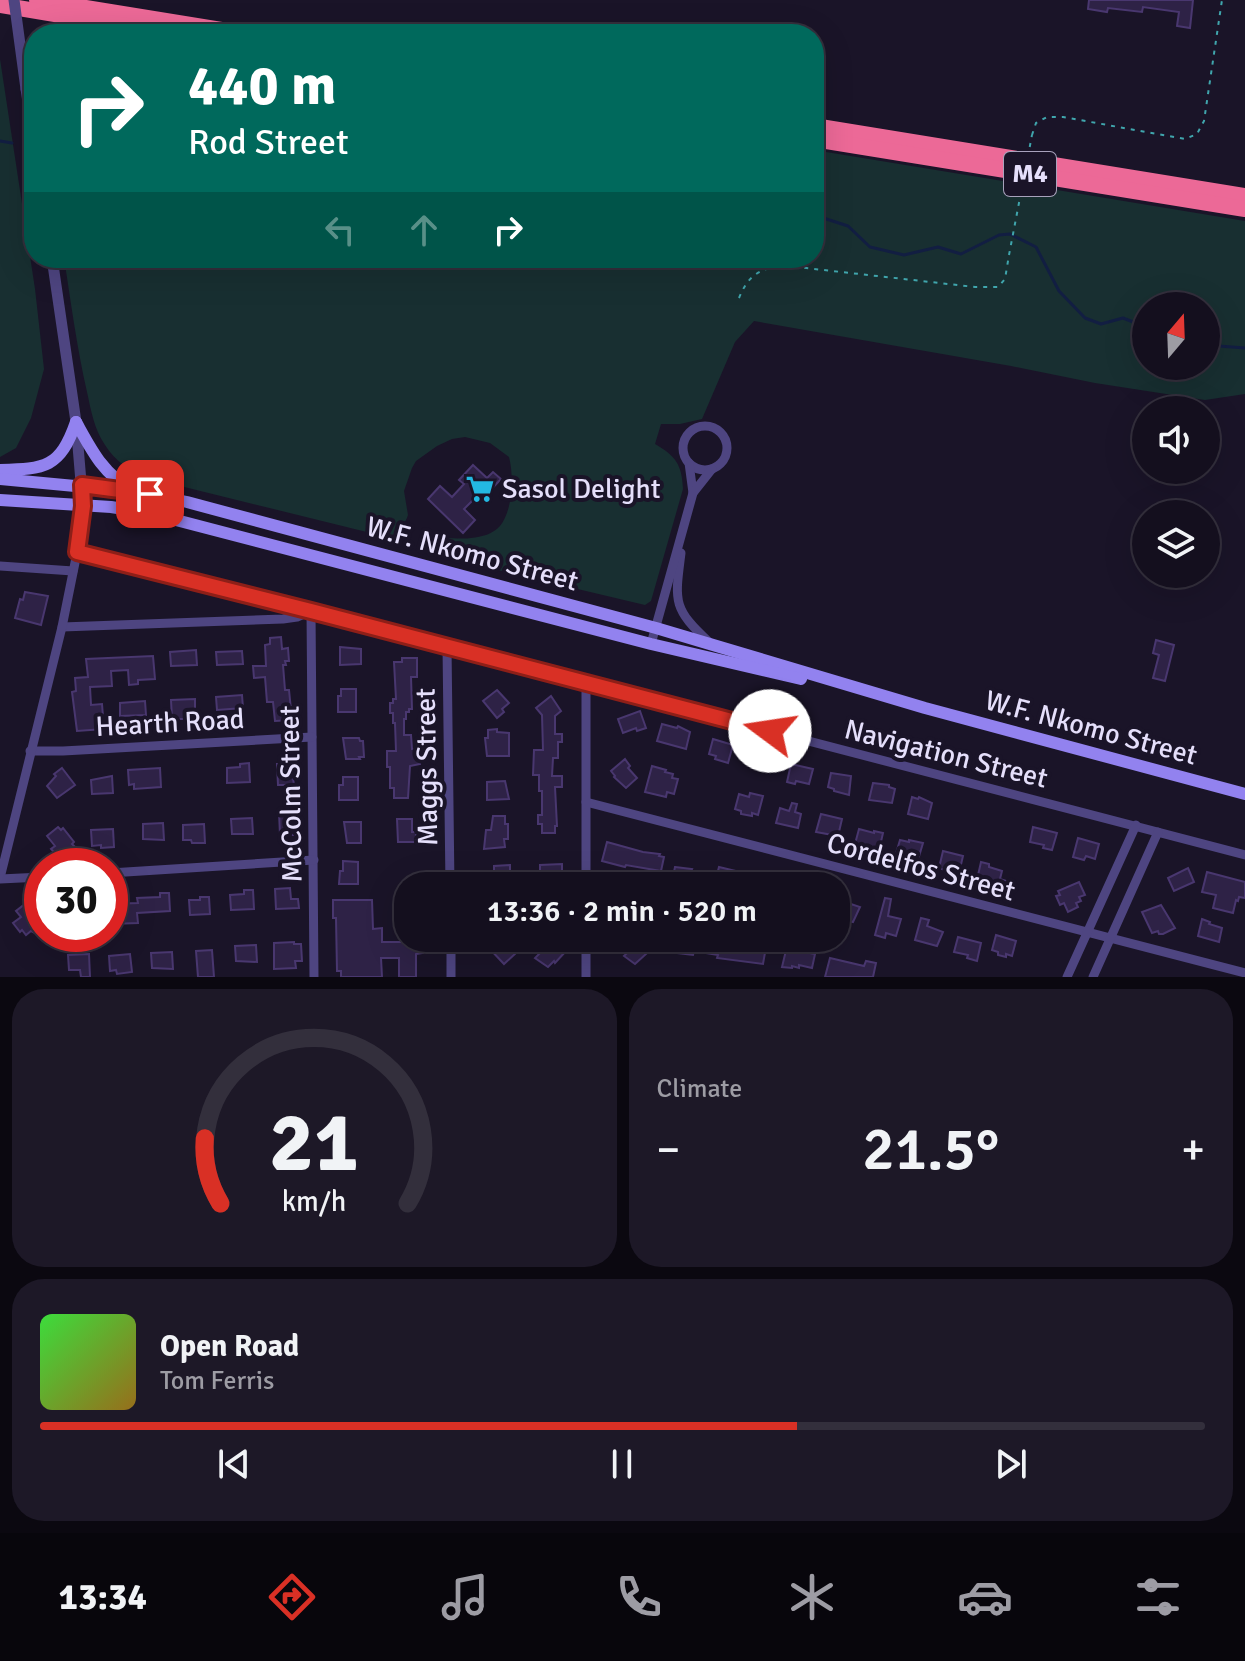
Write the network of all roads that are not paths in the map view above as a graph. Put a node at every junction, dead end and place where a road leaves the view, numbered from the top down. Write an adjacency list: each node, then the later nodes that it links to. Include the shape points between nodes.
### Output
1 (14, 0): 6 (street, bridge)
2 (37, 0): 5 (highway)
3 (0, 5): 4 (highway)
4 (114, 24)
5 (185, 24)
6 (24, 74)
7 (824, 128): 9 (highway, M4)
8 (824, 141): 10 (highway, M4)
9 (1245, 196)
10 (1245, 209)
11 (53, 268): 12 (street)
12 (76, 422): 15 (main road, via 66,447 53,460 33,469); 17 (street); 18 (main road, via 101,465)
13 (689, 463): 14 (street); 14 (street, via 683,453 685,438 696,427 711,426 727,447 723,460); 19 (street)
14 (712, 469): 19 (street)
15 (0, 470)
16 (0, 479): 17 (main road, W.F. Nkomo Street)
17 (82, 485): 18 (main road, W.F. Nkomo Street); 21 (street)
18 (139, 492): 28 (main road, W.F. Nkomo Street)
19 (693, 493): 22 (street)
20 (0, 500): 21 (main road, W.F. Nkomo Street)
21 (83, 506): 23 (street); 29 (main road, W.F. Nkomo Street, via 183,521)
22 (687, 514): 28 (street); 30 (street, via 676,599 690,624)
23 (77, 552): 25 (street); 26 (street, Navigation Street)
24 (0, 566): 25 (street)
25 (73, 571): 27 (street)
26 (311, 611): 27 (street, via 283,619); 31 (street, Navigation Street); 34 (street, McColm Street)
27 (62, 627): 35 (street)
28 (656, 628): 29 (street); 30 (main road, W.F. Nkomo Street)
29 (651, 644): 33 (main road, W.F. Nkomo Street)
30 (711, 644): 33 (main road, W.F. Nkomo Street)
31 (447, 647): 32 (street, Navigation Street); 43 (street, Maggs Street)
32 (586, 684): 37 (street); 38 (street, Navigation Street)
33 (925, 708): 36 (main road, W.F. Nkomo Street)
34 (312, 737): 35 (street, Hearth Road); 41 (street, McColm Street)
35 (30, 751): 46 (street)
36 (1245, 794)
37 (586, 802): 44 (street); 47 (street, Cordelfos Street)
38 (1136, 825): 39 (street, Navigation Street); 47 (street)
39 (1158, 832): 40 (street, Navigation Street); 48 (street)
40 (1245, 855)
41 (314, 860): 42 (street); 53 (street, McColm Street)
42 (128, 872)
43 (450, 872)
44 (586, 872)
45 (24, 877): 46 (street)
46 (0, 878)
47 (1087, 933): 48 (street, Cordelfos Street); 56 (street)
48 (1111, 940): 51 (street, Cordelfos Street); 57 (street)
49 (451, 952): 54 (street)
50 (586, 952): 55 (street)
51 (1226, 973): 52 (street, Cordelfos Street)
52 (1245, 973)
53 (314, 977)
54 (451, 977)
55 (586, 977)
56 (1067, 977)
57 (1093, 977)

